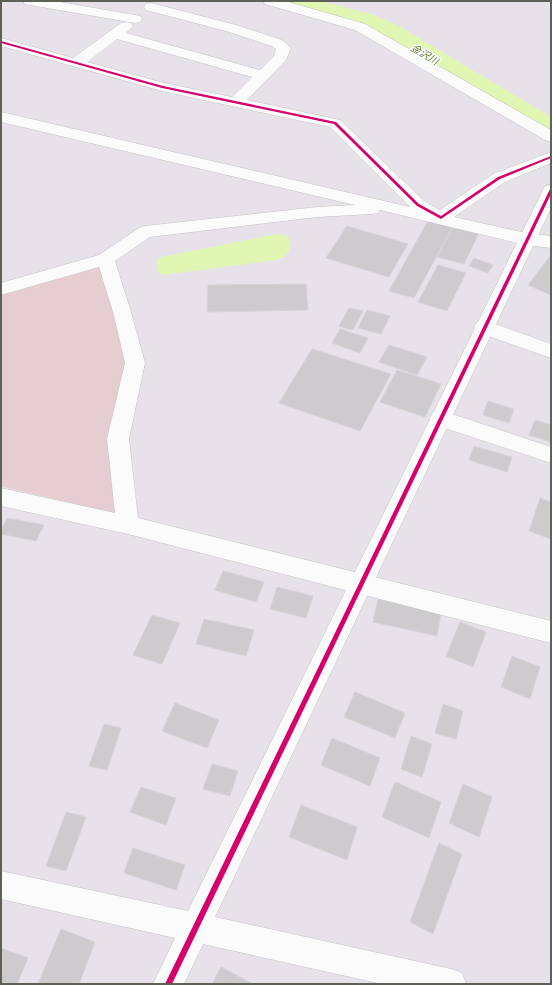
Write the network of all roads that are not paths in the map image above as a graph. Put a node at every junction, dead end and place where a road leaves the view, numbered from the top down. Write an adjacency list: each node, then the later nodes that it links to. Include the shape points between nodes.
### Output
1 (30, 1): 4 (street)
2 (272, 1): 11 (street, via 360,27)
3 (155, 4): 4 (street); 8 (street, via 277,43 284,48 282,57)
4 (135, 19): 5 (street)
5 (115, 34): 7 (street); 8 (street)
6 (1, 42): 7 (street)
7 (78, 62): 9 (street, via 162,87)
8 (261, 75): 9 (street)
9 (236, 102): 15 (street, via 335,123 418,205)
10 (1, 117): 14 (street)
11 (551, 137)
12 (551, 157): 15 (street, via 499,178)
13 (551, 190): 16 (street)
14 (404, 209): 15 (street); 18 (street, via 317,212 146,232)
15 (441, 218): 16 (street)
16 (526, 238): 17 (street); 20 (street)
17 (551, 242)
18 (104, 259): 19 (street); 25 (street, via 122,312 135,363 118,439)
19 (1, 289)
20 (484, 327): 21 (street); 22 (street)
21 (551, 351)
22 (440, 418): 23 (street); 26 (street)
23 (551, 455)
24 (1, 497): 25 (street)
25 (128, 525): 26 (street)
26 (361, 583): 27 (street); 29 (street)
27 (551, 632)
28 (1, 885): 29 (street)
29 (196, 927): 30 (street); 31 (street)
30 (168, 984)
31 (451, 984)

